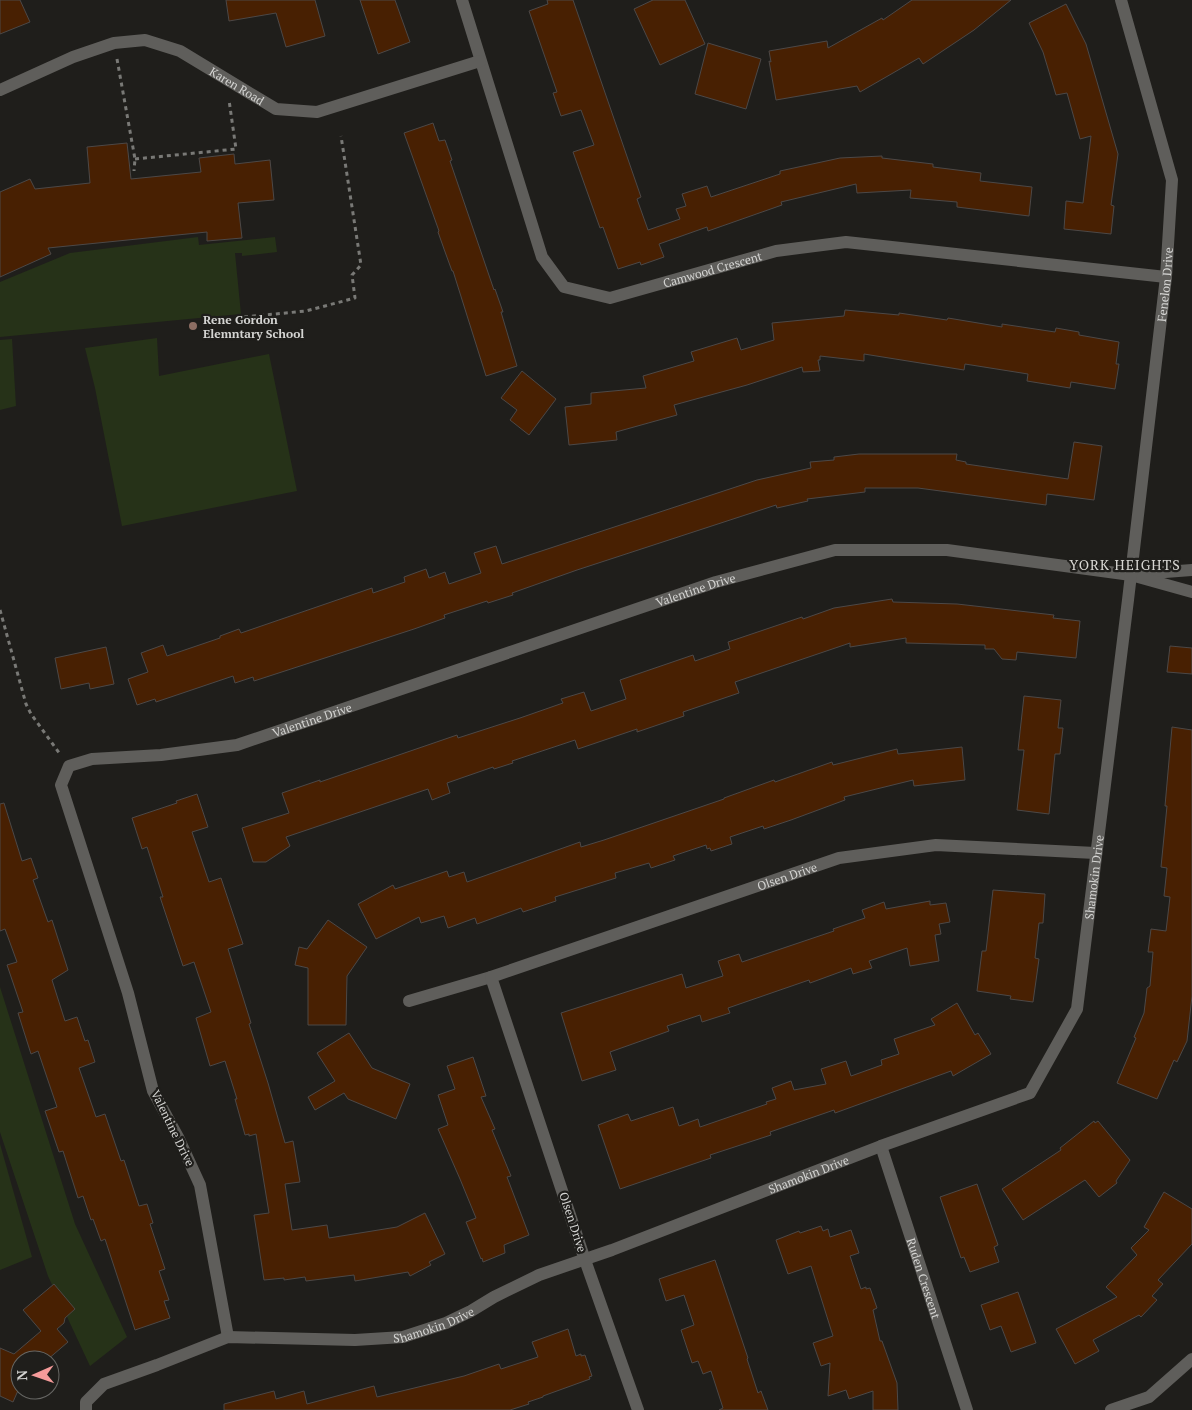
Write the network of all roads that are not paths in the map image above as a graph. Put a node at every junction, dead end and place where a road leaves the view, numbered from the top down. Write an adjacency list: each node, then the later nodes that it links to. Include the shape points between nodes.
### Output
1 (462, 0): 3 (street, Camwood Crescent)
2 (1121, 0): 5 (street, Fenelon Drive, via 1172,180)
3 (480, 61): 4 (street, Karen Road, via 317,112 276,109 180,51 145,40 114,43); 5 (street, Camwood Crescent, via 542,257 564,287 610,298 776,251 846,242)
4 (0, 90)
5 (1166, 277): 7 (street, Fenelon Drive)
6 (1192, 570): 7 (street, Valentine Drive)
7 (1131, 575): 8 (street, Valentine Drive); 9 (street, Shamokin Drive); 14 (street, Valentine Drive, via 948,550 834,550 716,582 237,745 161,755 92,759 70,766 61,785 128,993 153,1091 200,1185)
8 (1192, 592)
9 (1095, 853): 10 (street, Olsen Drive, via 936,846 839,858); 12 (street, Shamokin Drive, via 1077,1009 1030,1093)
10 (491, 977): 11 (street, Olsen Drive); 13 (street, Olsen Drive)
11 (409, 1001)
12 (881, 1146): 13 (street, Shamokin Drive); 18 (street, Ruden Crescent)
13 (585, 1260): 14 (street, Shamokin Drive, via 539,1276 446,1323 403,1337 355,1340); 17 (street, Olsen Drive)
14 (228, 1337): 16 (street, Shamokin Drive, via 104,1384)
15 (1192, 1359): 19 (street, via 1149,1396)
16 (86, 1406)
17 (638, 1410)
18 (967, 1410)
19 (1110, 1410)

